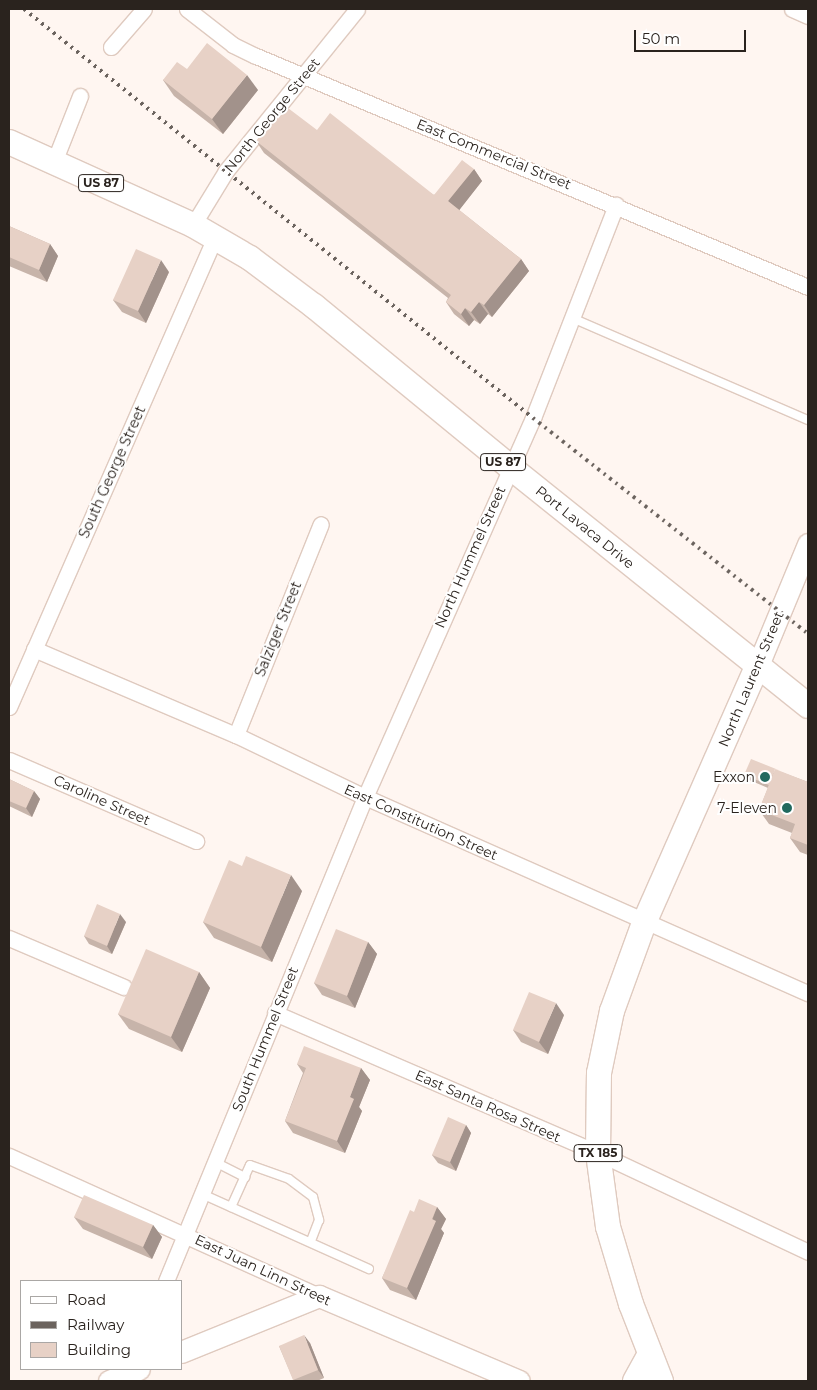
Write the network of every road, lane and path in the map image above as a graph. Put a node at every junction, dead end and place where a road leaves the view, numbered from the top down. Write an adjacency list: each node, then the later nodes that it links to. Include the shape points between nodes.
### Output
1 (144, 9): 6 (street)
2 (187, 9): 7 (street, East Commercial Street, via 234,45)
3 (357, 9): 7 (street, North George Street)
4 (792, 9): 5 (street)
5 (808, 16)
6 (111, 48)
7 (304, 76): 11 (street, East Commercial Street); 12 (street, North George Street, via 226,171)
8 (80, 96): 10 (street)
9 (9, 142): 10 (main road, US 87)
10 (54, 162): 12 (main road, US 87)
11 (616, 205): 14 (street, East Commercial Street); 15 (street, North Hummel Street)
12 (193, 225): 13 (main road, Port Lavaca Drive / US 87)
13 (214, 237): 17 (main road, Port Lavaca Drive / US 87, via 250,258 314,306); 20 (street, South George Street)
14 (808, 287)
15 (572, 318): 16 (lane); 17 (street, North Hummel Street)
16 (808, 420)
17 (510, 467): 21 (main road, Port Lavaca Drive / US 87); 26 (street, North Hummel Street)
18 (321, 524): 24 (street, Salziger Street)
19 (807, 549): 21 (street, North Laurent Street / TX 185)
20 (34, 649): 23 (street, South George Street); 24 (street, East Constitution Street)
21 (758, 665): 22 (main road, Port Lavaca Drive / US 87); 28 (main road, North Laurent Street / TX 185)
22 (808, 706)
23 (9, 707)
24 (236, 735): 26 (street, East Constitution Street)
25 (9, 760): 27 (street, Caroline Street)
26 (365, 797): 28 (street, East Constitution Street); 32 (street, South Hummel Street)
27 (196, 841)
28 (644, 922): 31 (street, East Constitution Street); 33 (main road, TX 185, via 612,1011 600,1073)
29 (9, 938): 30 (street)
30 (124, 987)
31 (808, 992)
32 (275, 1013): 33 (street, East Santa Rosa Street); 35 (street, South Hummel Street)
33 (598, 1153): 41 (street, East Santa Rosa Street); 46 (main road, TX 185, via 608,1227)
34 (9, 1156): 39 (street, East Juan Linn Street)
35 (215, 1162): 36 (lane); 37 (street, South Hummel Street)
36 (245, 1176): 38 (lane); 40 (lane, via 250,1165 289,1179 313,1197 319,1220)
37 (202, 1194): 38 (lane); 39 (street, South Hummel Street)
38 (231, 1207): 40 (lane)
39 (186, 1235): 43 (street, South Hummel Street); 44 (street, East Juan Linn Street)
40 (311, 1241): 42 (lane)
41 (808, 1252)
42 (369, 1269)
43 (166, 1280)
44 (318, 1296): 45 (street); 47 (street, East Juan Linn Street)
45 (182, 1352)
46 (650, 1354): 48 (main road); 49 (main road, TX 185)
47 (513, 1380)
48 (635, 1381)
49 (661, 1381)

